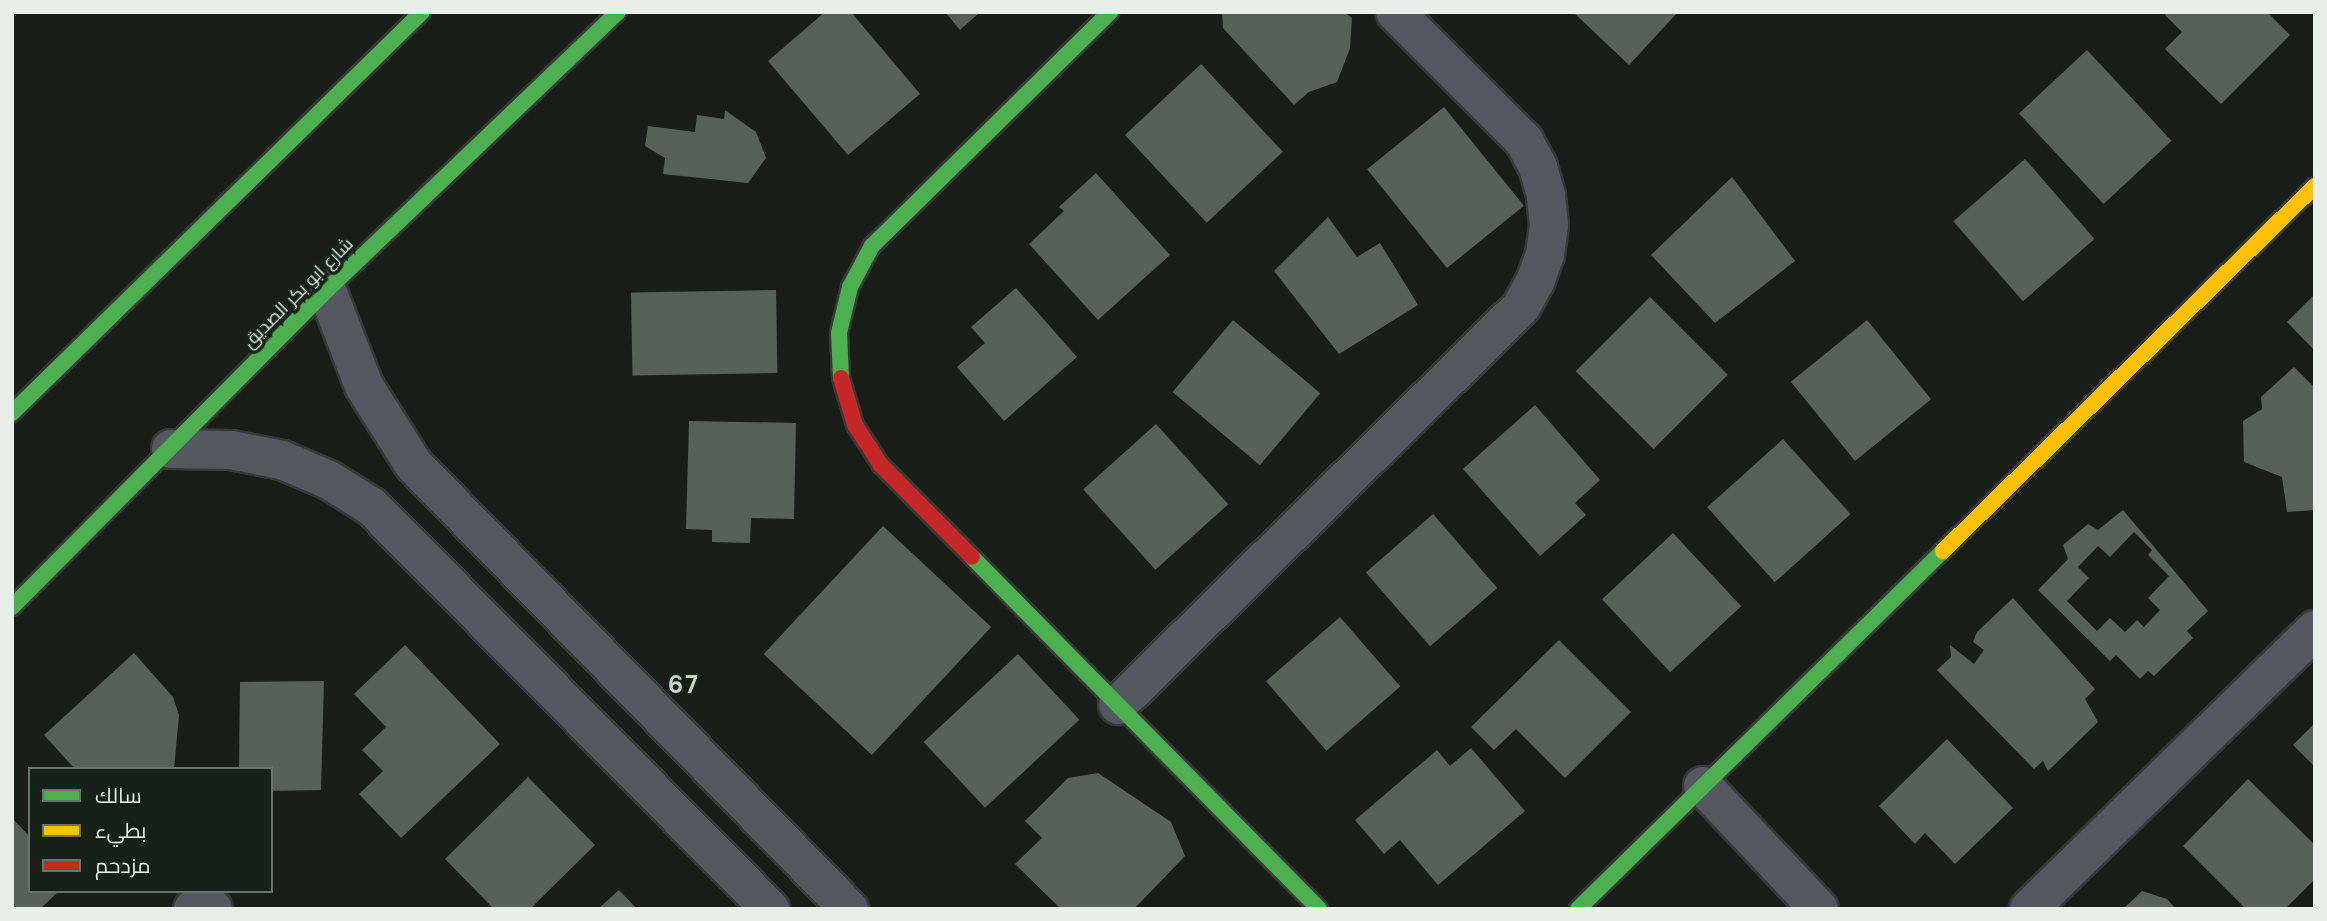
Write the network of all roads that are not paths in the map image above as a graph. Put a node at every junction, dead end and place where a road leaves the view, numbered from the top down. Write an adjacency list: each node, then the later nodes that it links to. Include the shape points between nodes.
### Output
1 (422, 12): 7 (street)
2 (618, 12): 6 (street, شارع ابو بكر الصديق)
3 (1110, 12): 12 (street, via 872,246 850,287 839,333 844,391 855,425 881,465)
4 (1395, 12): 12 (street, via 1524,141 1538,167 1549,225 1535,282 1521,307)
5 (2315, 186): 14 (street)
6 (327, 290): 8 (street, شارع ابو بكر الصديق); 11 (street, via 364,386 414,465)
7 (12, 413)
8 (171, 449): 9 (street, شارع ابو بكر الصديق); 13 (street, via 231,450 282,460 329,480 372,507)
9 (12, 607)
10 (2315, 630): 22 (street)
11 (612, 668): 13 (street); 18 (street)
12 (1118, 705): 19 (street)
13 (577, 711): 17 (street)
14 (1703, 786): 20 (street); 21 (street)
15 (193, 909): 16 (street)
16 (214, 909)
17 (770, 909)
18 (849, 909)
19 (1319, 909)
20 (1578, 909)
21 (1819, 909)
22 (2029, 909)

